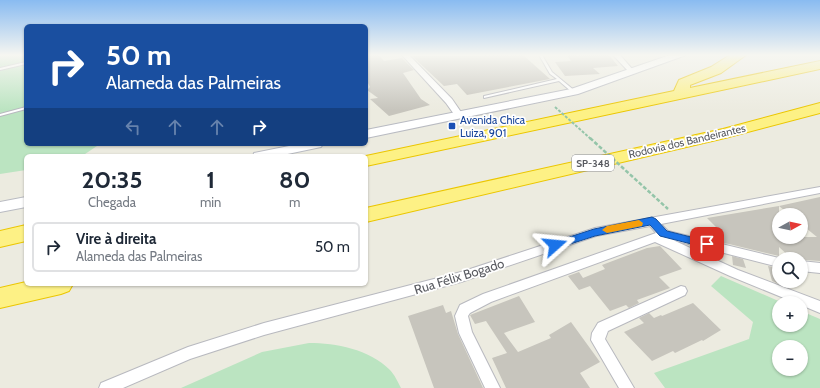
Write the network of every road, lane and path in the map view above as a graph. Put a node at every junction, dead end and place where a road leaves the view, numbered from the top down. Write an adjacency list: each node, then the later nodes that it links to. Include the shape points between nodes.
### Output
1 (422, 73): 14 (street)
2 (551, 73): 6 (lane)
3 (625, 73): 7 (main road)
4 (708, 73): 8 (highway, via 684,83)
5 (781, 73): 8 (highway)
6 (559, 80): 7 (lane); 9 (lane)
7 (574, 92): 14 (main road)
8 (681, 94): 18 (highway)
9 (485, 97)
10 (555, 107): 22 (path, bridge)
11 (24, 108): 13 (lane)
12 (820, 108): 23 (highway, Rodovia dos Bandeirantes / SP-348, via 725,133)
13 (0, 114)
14 (459, 115): 15 (main road)
15 (368, 134)
16 (307, 146): 17 (main road)
17 (269, 154)
18 (368, 161)
19 (820, 190): 24 (street, Rua Félix Bogado)
20 (24, 202): 21 (main road)
21 (0, 207)
22 (668, 209)
23 (368, 215)
24 (652, 221): 26 (street); 35 (street, Rua Félix Bogado, via 594,232 461,277 264,329 188,353)
25 (24, 233): 27 (highway)
26 (660, 235): 28 (street); 34 (street, via 734,273); 36 (street, via 533,280 465,309 461,316 466,334)
27 (0, 239)
28 (772, 260)
29 (808, 267): 30 (street)
30 (820, 268)
31 (52, 286): 33 (highway)
32 (681, 291): 37 (street, via 603,327 599,333 598,340)
33 (0, 298)
34 (820, 307)
35 (106, 388)
36 (493, 388)
37 (627, 388)

